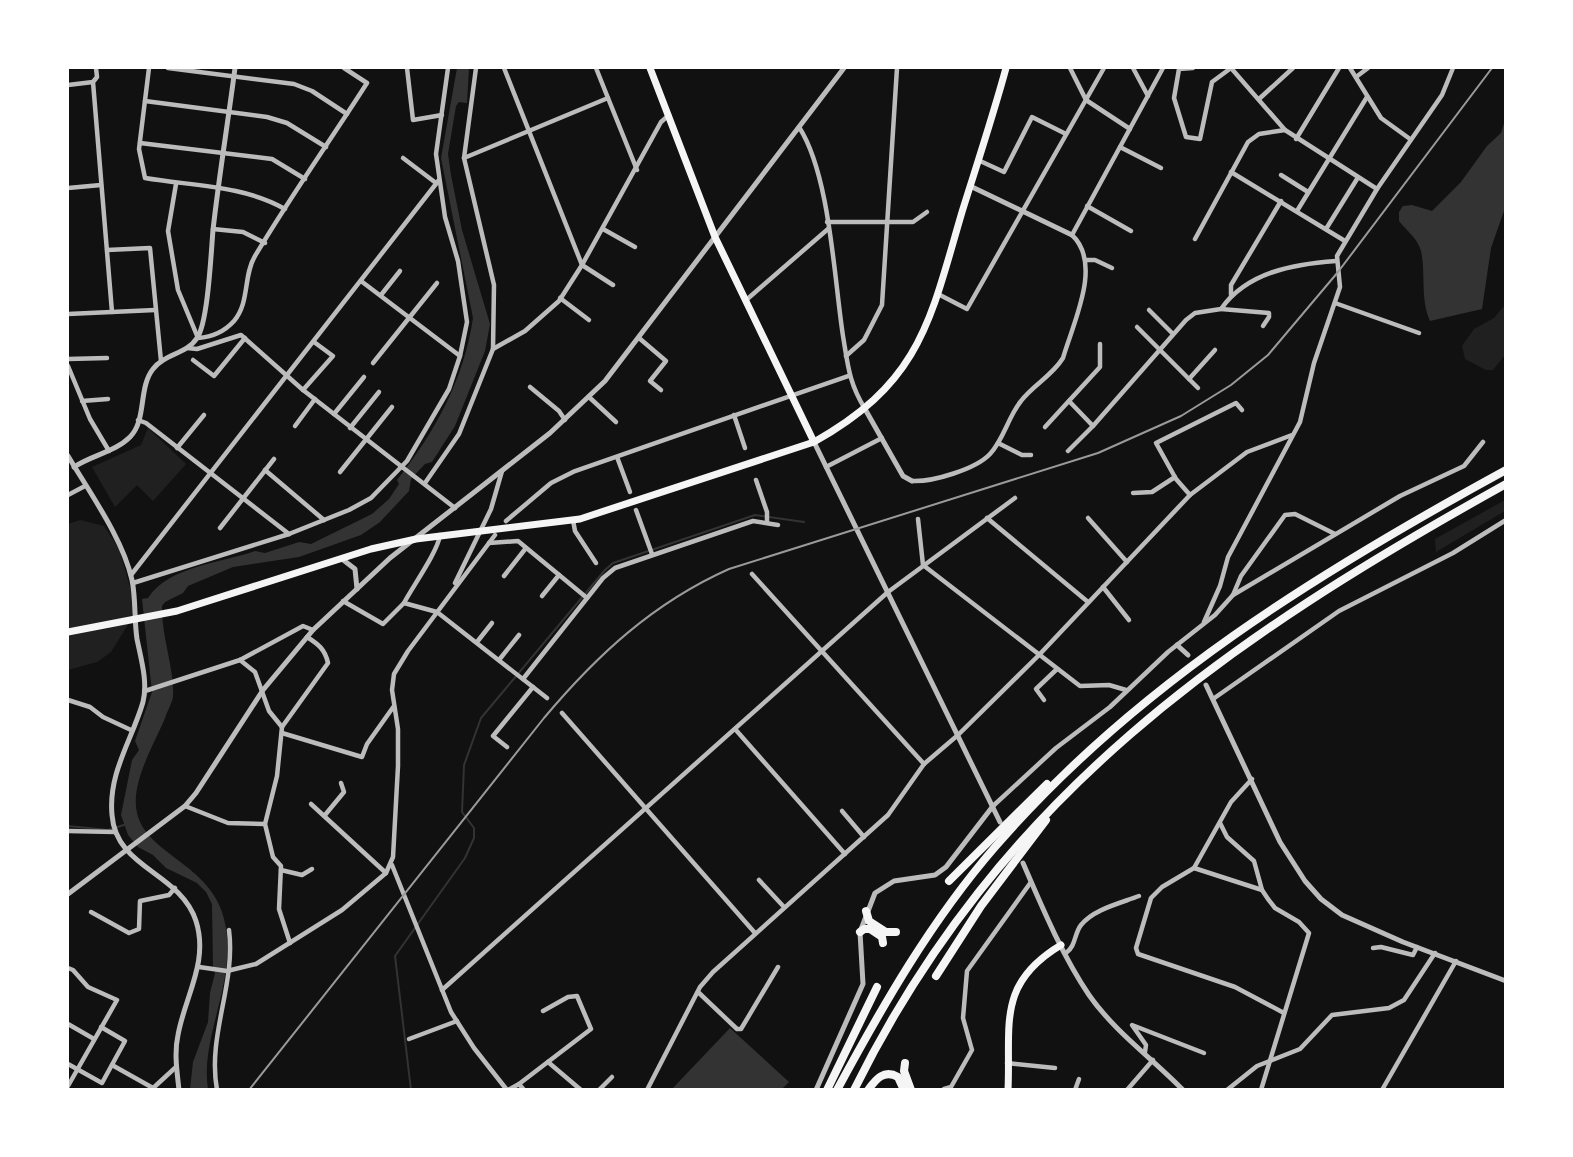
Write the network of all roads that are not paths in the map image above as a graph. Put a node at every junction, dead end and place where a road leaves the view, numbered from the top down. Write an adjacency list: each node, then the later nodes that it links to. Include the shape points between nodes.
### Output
1 (96, 68): 29 (street)
2 (149, 68): 36 (street)
3 (168, 68): 27 (street)
4 (235, 68): 27 (street)
5 (344, 68): 38 (street, via 367,83)
6 (407, 68): 39 (street, via 412,120)
7 (448, 68): 39 (street)
8 (476, 68): 53 (street)
9 (504, 68): 44 (street)
10 (596, 68): 33 (street)
11 (650, 68): 40 (main road)
12 (844, 68): 41 (street)
13 (897, 68): 76 (street)
14 (1006, 68): 54 (main road)
15 (1070, 68): 35 (street)
16 (1104, 68): 35 (street)
17 (1133, 68): 31 (street)
18 (1163, 68): 31 (street)
19 (1177, 68): 20 (street); 21 (street, via 1174,98 1186,137 1200,139 1212,82)
20 (1192, 68)
21 (1231, 68): 34 (street)
22 (1293, 68): 34 (street)
23 (1339, 68): 46 (street)
24 (1350, 68): 28 (street)
25 (1368, 68): 28 (street)
26 (1454, 68): 47 (street, via 1442,95)
27 (234, 75): 37 (street); 38 (street, via 294,84 332,102)
28 (1356, 77): 32 (street)
29 (93, 82): 30 (street); 64 (street)
30 (68, 85)
31 (1148, 96): 42 (street)
32 (1367, 96): 47 (street, via 1381,118); 55 (street)
33 (608, 98): 44 (street); 57 (street)
34 (1259, 99): 43 (street)
35 (1086, 100): 42 (street); 45 (street)
36 (145, 101): 37 (street); 48 (street)
37 (229, 112): 49 (street, via 287,123); 51 (street)
38 (347, 114): 49 (street)
39 (442, 115): 62 (street, via 436,154)
40 (669, 115): 57 (street, via 661,122); 84 (main road)
41 (799, 127): 77 (street, via 808,141); 84 (street)
42 (1130, 129): 50 (street)
43 (1285, 130): 46 (street); 58 (street, via 1259,134 1248,142)
44 (528, 131): 53 (street); 92 (street)
45 (1066, 134): 54 (street, via 1032,117 1004,172); 73 (street)
46 (1296, 139): 55 (street)
47 (1410, 139): 68 (street)
48 (140, 143): 51 (street); 63 (street, via 145,178)
49 (326, 147): 60 (street)
50 (1120, 147): 56 (street); 71 (street)
51 (224, 151): 60 (street, via 272,159); 66 (street)
52 (403, 158): 62 (street)
53 (464, 158): 121 (street, via 494,285)
54 (978, 160): 65 (main road)
55 (1329, 160): 61 (street); 69 (street)
56 (1161, 168)
57 (637, 170): 79 (street)
58 (1231, 172): 70 (street); 85 (street)
59 (1281, 175): 69 (street)
60 (304, 179): 72 (street)
61 (1357, 179): 68 (street); 81 (street)
62 (437, 182): 95 (street); 124 (street, via 458,261 467,322)
63 (176, 184): 66 (street); 115 (street, via 168,231 178,291)
64 (101, 185): 67 (street); 89 (street)
65 (970, 186): 73 (street); 98 (main road)
66 (219, 187): 72 (street, via 270,200); 78 (street)
67 (68, 188)
68 (1377, 189): 86 (street)
69 (1308, 192): 74 (street)
70 (1281, 201): 74 (street); 99 (street, via 1231,285)
71 (1087, 206): 82 (street); 83 (street)
72 (285, 208): 87 (street)
73 (1023, 210): 83 (street); 98 (street, via 967,309)
74 (1297, 211): 81 (street)
75 (927, 212): 76 (street, via 913,222)
76 (886, 220): 77 (street); 125 (street, via 882,305 864,340)
77 (827, 222): 80 (street)
78 (213, 229): 87 (street, via 243,232); 115 (street)
79 (603, 229): 88 (street); 92 (street)
80 (828, 229): 102 (street); 125 (street)
81 (1326, 229): 86 (street)
82 (1131, 231)
83 (1072, 235): 90 (street)
84 (715, 237): 102 (main road); 117 (street)
85 (1195, 239)
86 (1345, 241): 91 (street)
87 (265, 243): 115 (street, via 252,263 242,308 235,320 220,332)
88 (635, 247)
89 (107, 250): 105 (street, via 150,248); 107 (street)
90 (1086, 260): 93 (street); 164 (street, via 1086,280 1064,358 1020,402)
91 (1336, 261): 99 (street, via 1289,265); 103 (street, via 1340,287)
92 (582, 266): 97 (street); 101 (street)
93 (1112, 268)
94 (400, 271): 100 (street)
95 (361, 281): 100 (street); 118 (street)
96 (437, 283): 109 (street)
97 (613, 285)
98 (938, 294): 148 (main road, via 911,357)
99 (1231, 295): 104 (street)
100 (381, 296): 109 (street)
101 (560, 298): 110 (street); 121 (street, via 525,332)
102 (746, 301): 141 (main road)
103 (1335, 303): 113 (street); 160 (street, via 1314,363 1305,408)
104 (1221, 309): 111 (street, via 1269,313); 114 (street, via 1195,313)
105 (155, 310): 107 (street); 129 (street)
106 (1149, 310): 114 (street)
107 (112, 312): 108 (street)
108 (68, 314)
109 (410, 317): 124 (street); 130 (street)
110 (589, 320)
111 (1263, 326)
112 (1137, 327): 122 (street)
113 (1419, 333)
114 (1173, 334): 122 (street)
115 (198, 338): 120 (street)
116 (245, 338): 120 (street, via 241,335); 128 (street, via 214,376); 132 (street)
117 (639, 338): 139 (street, via 666,361 650,381); 142 (street)
118 (314, 342): 132 (street); 138 (street, via 333,356)
119 (1100, 344): 146 (street, via 1100,367)
120 (188, 348): 129 (street)
121 (494, 349): 184 (street, via 459,434)
122 (1160, 350): 135 (street); 157 (street)
123 (1215, 350): 135 (street)
124 (460, 356): 174 (street, via 449,389)
125 (846, 356): 133 (street)
126 (107, 358): 127 (street)
127 (68, 359)
128 (193, 360)
129 (161, 361): 153 (street, via 144,384)
130 (373, 363)
131 (68, 366): 145 (street)
132 (286, 375): 138 (street); 181 (street)
133 (848, 376): 141 (street); 148 (street)
134 (364, 377): 150 (street)
135 (1189, 379): 137 (street)
136 (530, 387): 154 (street)
137 (1198, 388)
138 (303, 390): 144 (street)
139 (661, 390)
140 (379, 392): 158 (street)
141 (792, 394): 152 (street); 163 (main road)
142 (589, 397): 154 (street); 155 (street)
143 (108, 399): 145 (street)
144 (315, 399): 150 (street); 156 (street)
145 (82, 400): 168 (street)
146 (1069, 401): 157 (street); 159 (street)
147 (392, 406): 162 (street)
148 (865, 409): 161 (street); 163 (main road)
149 (1242, 410): 182 (street, via 1236,403 1156,443)
150 (334, 414): 158 (street)
151 (204, 415): 166 (street)
152 (734, 415): 167 (street); 172 (street)
153 (138, 420): 166 (street); 168 (street, via 132,436)
154 (565, 420): 179 (street)
155 (616, 422)
156 (295, 426)
157 (1093, 426): 169 (street)
158 (350, 428): 162 (street)
159 (1045, 428)
160 (1292, 435): 191 (street, via 1247,452); 236 (street, via 1228,557)
161 (882, 438): 176 (street); 185 (street, via 903,476)
162 (366, 440): 174 (street); 180 (street)
163 (814, 441): 176 (street); 200 (main road)
164 (998, 442): 170 (street, via 1022,455); 185 (street, via 981,462 925,482)
165 (1483, 442): 208 (street, via 1464,466 1400,496)
166 (177, 447): 181 (street)
167 (745, 448)
168 (109, 451): 175 (street)
169 (1068, 451)
170 (1031, 455)
171 (68, 456): 175 (street)
172 (617, 456): 188 (street); 202 (street, via 551,483)
173 (274, 459): 177 (street)
174 (404, 466): 184 (street); 199 (street, via 371,498)
175 (74, 467): 187 (street)
176 (826, 467): 227 (street)
177 (265, 470): 193 (street); 199 (street)
178 (1506, 470): 267 (highway, via 1337,566 1270,610 1198,659)
179 (502, 471): 194 (street); 206 (street, via 491,509)
180 (340, 472)
181 (210, 474): 193 (street); 221 (street)
182 (1175, 477): 189 (street, via 1152,492); 191 (street)
183 (756, 480): 203 (street)
184 (424, 482): 194 (street)
185 (912, 482)
186 (1506, 484): 266 (highway, via 1275,621)
187 (85, 486): 190 (street); 221 (street, via 118,543)
188 (630, 492)
189 (1133, 493)
190 (68, 495)
191 (1190, 495): 216 (street)
192 (1015, 498): 196 (street)
193 (242, 499): 205 (street); 207 (street)
194 (455, 508): 211 (street)
195 (636, 510): 214 (street)
196 (987, 518): 218 (street); 232 (street)
197 (1088, 518): 216 (street)
198 (918, 519): 218 (street)
199 (324, 520): 207 (street)
200 (573, 520): 206 (main road); 217 (street, via 575,531)
201 (1506, 520): 257 (street, via 1453,553 1339,611)
202 (506, 521)
203 (767, 522): 204 (street); 214 (street, via 753,521)
204 (778, 525)
205 (220, 528)
206 (479, 530): 209 (main road); 226 (street)
207 (288, 534): 223 (street)
208 (1335, 534): 228 (street); 228 (street, via 1295,514 1285,515 1241,576)
209 (440, 535): 211 (main road); 233 (street, via 438,547)
210 (495, 535): 212 (street)
211 (416, 538): 215 (main road); 225 (street)
212 (489, 543): 213 (street, via 518,541); 226 (street)
213 (526, 548): 219 (street); 222 (street)
214 (652, 555): 230 (street, via 615,568)
215 (342, 559): 225 (street, via 355,569); 239 (main road, via 177,611)
216 (1127, 562): 224 (street)
217 (596, 563)
218 (923, 565): 227 (street); 245 (street)
219 (559, 574): 229 (street); 230 (street)
220 (752, 574): 244 (street)
221 (131, 575): 223 (street)
222 (504, 576)
223 (133, 583): 255 (street)
224 (1103, 587): 232 (street); 235 (street)
225 (357, 589): 231 (street)
226 (452, 591): 234 (street)
227 (888, 592): 244 (street); 265 (street)
228 (1233, 595): 236 (street)
229 (542, 596)
230 (587, 598): 250 (street)
231 (343, 601): 233 (street, via 383,624); 238 (street)
232 (1088, 602): 245 (street)
233 (404, 603): 234 (street)
234 (437, 612): 242 (street); 260 (street, via 394,674)
235 (1129, 620)
236 (1204, 622): 243 (street)
237 (492, 623): 242 (street)
238 (313, 630): 241 (street); 247 (street, via 303,626)
239 (68, 632)
240 (519, 635): 248 (street)
241 (307, 637): 253 (street); 264 (street, via 319,645 328,663)
242 (477, 642): 248 (street)
243 (1177, 645): 246 (street); 254 (street)
244 (822, 652): 262 (street); 269 (street)
245 (1039, 655): 249 (street); 265 (street)
246 (1188, 655)
247 (240, 660): 253 (street, via 255,672); 255 (street)
248 (499, 660): 250 (street)
249 (1057, 669): 254 (street, via 1080,686 1109,685); 259 (street, via 1036,689)
250 (523, 678): 252 (street)
251 (1206, 685): 257 (street)
252 (533, 687): 256 (street); 268 (street, via 493,736)
253 (263, 690): 264 (street, via 269,711); 273 (street)
254 (1126, 690): 274 (street, via 1110,708 1056,748)
255 (145, 691): 263 (street)
256 (547, 699)
257 (1213, 699): 270 (street)
258 (68, 700): 263 (street, via 90,707)
259 (1044, 700)
260 (394, 706): 264 (street, via 367,744 362,758); 287 (street, via 398,729)
261 (562, 713): 275 (street)
262 (735, 729): 275 (street); 285 (street)
263 (131, 730): 282 (street, via 112,789)
264 (282, 730): 280 (street, via 277,776)
265 (958, 735): 269 (street); 274 (street)
266 (1120, 741): 318 (highway, via 1056,807 981,906); 357 (highway, via 1024,837 968,905 890,1021)
267 (1094, 745): 293 (highway, via 1037,792); 356 (highway, via 993,849 949,905 893,989)
268 (507, 747)
269 (924, 764): 283 (street, via 888,815)
270 (1252, 779): 279 (street, via 1231,802); 309 (street, via 1292,863 1321,899 1362,925)
271 (341, 783): 277 (street, via 344,792)
272 (310, 804): 277 (street)
273 (185, 806): 280 (street, via 228,823); 284 (street)
274 (993, 806): 278 (street); 300 (street, via 946,867 926,878 886,884 875,893)
275 (647, 808): 305 (street); 321 (street)
276 (842, 811): 283 (street)
277 (325, 815): 291 (street)
278 (1000, 822)
279 (1220, 823): 288 (street); 296 (street, via 1227,837 1254,861)
280 (265, 824): 290 (street, via 270,849)
281 (68, 831): 282 (street)
282 (115, 832): 284 (street)
283 (864, 837): 285 (street)
284 (124, 851): 295 (street); 297 (street)
285 (845, 854): 299 (street)
286 (1023, 863): 294 (street)
287 (392, 864): 291 (street); 321 (street)
288 (1194, 868): 296 (street); 324 (street, via 1151,898 1136,948 1138,954 1235,987)
289 (312, 869): 290 (street, via 302,875)
290 (281, 870): 306 (street, via 279,909)
291 (386, 873): 306 (street, via 342,910)
292 (759, 880): 299 (street)
293 (949, 881)
294 (1031, 882): 308 (street); 361 (street, via 967,971 963,1018 972,1050 951,1087)
295 (175, 888): 301 (street, via 170,895 141,901 139,929 134,933); 316 (street, via 197,922)
296 (1262, 890): 324 (street, via 1275,908 1309,933)
297 (68, 894)
298 (1139, 896): 311 (street, via 1086,920)
299 (784, 908): 305 (street)
300 (866, 911): 303 (street); 304 (highway, via 867,919 874,925 886,932)
301 (91, 912)
302 (229, 930): 317 (street)
303 (860, 932): 307 (highway, via 870,929 882,937); 354 (street, via 863,984)
304 (896, 932)
305 (755, 933): 322 (street, via 713,972)
306 (290, 943): 317 (street, via 255,964)
307 (883, 943)
308 (1061, 945): 311 (street); 335 (main road, via 1030,969 1012,1001 1007,1030)
309 (1417, 947): 310 (street, via 1413,955); 312 (street)
310 (1373, 948)
311 (1066, 953): 330 (street, via 1089,995)
312 (1435, 953): 313 (street); 336 (street, via 1404,1000 1389,1008 1332,1015 1300,1049)
313 (1456, 961): 319 (street); 368 (street)
314 (778, 966): 322 (street, via 741,1029)
315 (68, 968): 327 (street, via 88,987 117,1000)
316 (202, 968): 317 (street); 339 (street, via 180,1027)
317 (229, 971): 348 (street, via 214,1043)
318 (936, 976)
319 (1506, 981)
320 (876, 987): 355 (highway)
321 (442, 990): 325 (street)
322 (698, 992): 353 (street)
323 (543, 1011): 333 (street, via 574,995 591,1029)
324 (1284, 1013): 336 (street)
325 (457, 1021): 329 (street); 349 (street)
326 (68, 1024): 328 (street)
327 (101, 1027): 328 (street); 338 (street, via 125,1041)
328 (94, 1039): 341 (street)
329 (410, 1039)
330 (1145, 1052): 331 (street, via 1146,1045 1132,1025); 332 (street)
331 (1204, 1053)
332 (1153, 1060): 364 (street); 365 (street)
333 (548, 1062): 344 (street); 351 (street)
334 (905, 1063): 360 (highway)
335 (1008, 1063): 340 (street); 362 (main road)
336 (1270, 1063): 366 (street, via 1257,1066); 367 (street)
337 (68, 1065): 341 (street)
338 (112, 1065): 341 (street, via 102,1083); 346 (street)
339 (176, 1067): 346 (street); 347 (street)
340 (1055, 1068)
341 (76, 1070): 345 (street)
342 (612, 1077): 352 (street)
343 (1079, 1079): 363 (street)
344 (519, 1084): 349 (street); 350 (street)
345 (68, 1086)
346 (152, 1089)
347 (179, 1089)
348 (217, 1089)
349 (508, 1089)
350 (524, 1089)
351 (581, 1089)
352 (599, 1089)
353 (647, 1089)
354 (816, 1089)
355 (827, 1089)
356 (837, 1089)
357 (854, 1089)
358 (868, 1089): 359 (highway, via 876,1078 889,1074 898,1077)
359 (904, 1089)
360 (911, 1089)
361 (944, 1089)
362 (1008, 1089)
363 (1075, 1089)
364 (1127, 1089)
365 (1184, 1089)
366 (1227, 1089)
367 (1262, 1089)
368 (1382, 1089)

